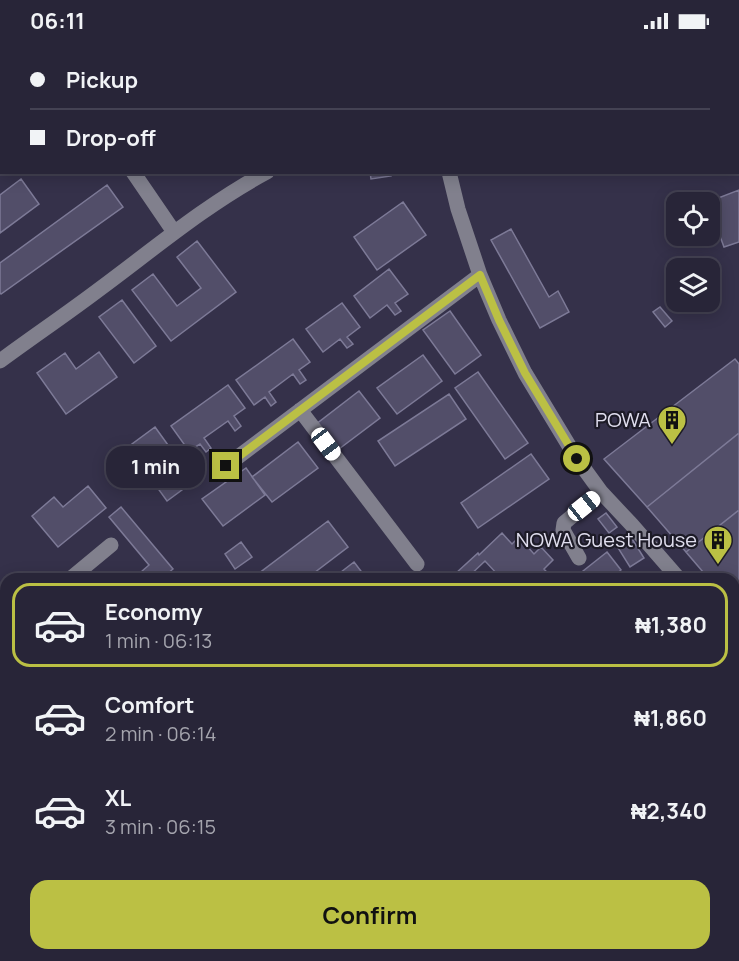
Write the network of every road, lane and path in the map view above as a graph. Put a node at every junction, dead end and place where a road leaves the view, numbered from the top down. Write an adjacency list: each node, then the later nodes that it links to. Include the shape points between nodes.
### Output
1 (134, 174): 4 (street)
2 (264, 174): 4 (street)
3 (449, 174): 5 (street)
4 (174, 232): 6 (street)
5 (480, 275): 7 (street); 9 (street, via 525,373)
6 (0, 361)
7 (300, 410): 8 (street); 12 (street)
8 (226, 466)
9 (601, 492): 11 (street, via 564,523 563,530); 14 (street)
10 (111, 545): 13 (street)
11 (579, 558)
12 (417, 564)
13 (77, 573)
14 (674, 573)

